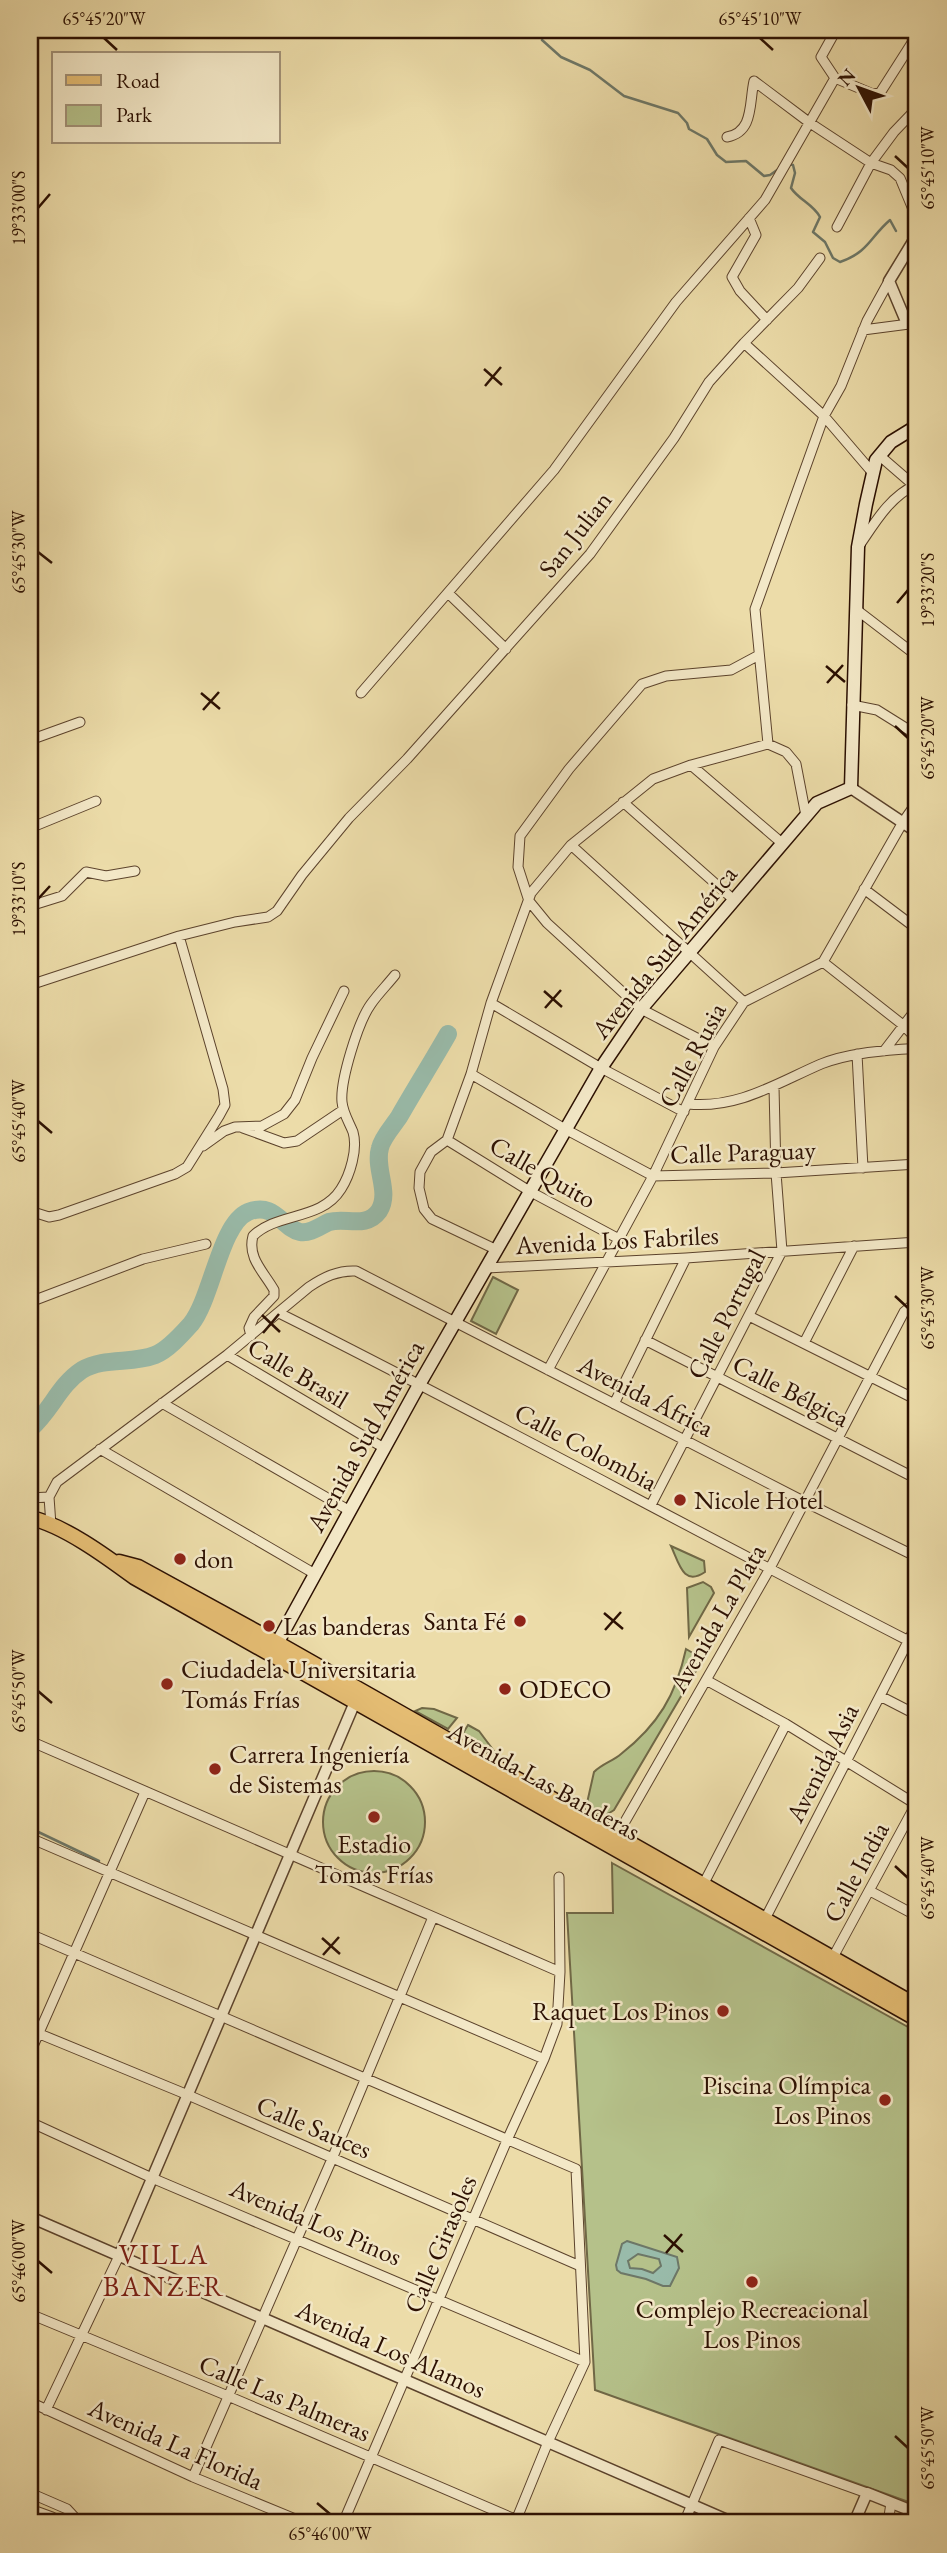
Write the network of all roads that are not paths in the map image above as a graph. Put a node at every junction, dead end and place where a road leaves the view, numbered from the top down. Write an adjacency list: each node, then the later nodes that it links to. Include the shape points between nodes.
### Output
1 (836, 30): 3 (street, via 821,57)
2 (917, 35): 3 (street, via 880,93)
3 (835, 78): 5 (street)
4 (917, 108): 7 (street)
5 (810, 123): 6 (street, via 754,81 748,123 743,132); 7 (street); 8 (street, via 765,200)
6 (727, 137)
7 (871, 163): 9 (street, via 900,178); 10 (street)
8 (749, 218): 14 (street, via 756,235 732,277); 24 (street, via 676,302 554,470)
9 (917, 219)
10 (837, 227)
11 (917, 235): 13 (street)
12 (820, 258): 14 (street, San Julian)
13 (889, 281): 15 (street); 16 (street)
14 (767, 320): 17 (street, San Julian)
15 (913, 325): 16 (street)
16 (863, 330): 18 (street)
17 (744, 343): 18 (street); 26 (street, San Julian, via 709,382 590,554)
18 (824, 416): 21 (street); 27 (street, via 755,609)
19 (917, 426): 20 (main road, via 891,442)
20 (880, 456): 21 (main road); 22 (street)
21 (872, 472): 23 (main road)
22 (916, 486): 23 (street, via 905,489 887,505)
23 (858, 547): 25 (main road)
24 (448, 593): 26 (street); 29 (street)
25 (857, 610): 28 (street); 30 (main road)
26 (506, 649): 52 (street, San Julian, via 349,818 268,917)
27 (759, 655): 34 (street); 49 (street, via 731,670 666,676 642,684 569,769 520,836 518,867)
28 (917, 656)
29 (361, 693)
30 (852, 705): 32 (street, via 877,710); 36 (main road)
31 (80, 722): 33 (street)
32 (917, 735)
33 (30, 740)
34 (768, 744): 35 (street); 40 (street, via 786,752 796,764)
35 (691, 765): 38 (street, via 653,779); 44 (street)
36 (851, 789): 40 (main road, Avenida Sud América, via 817,803); 41 (street)
37 (96, 801): 42 (street)
38 (624, 802): 45 (street); 48 (street)
39 (917, 802): 41 (street)
40 (806, 816): 44 (main road, Avenida Sud América)
41 (902, 822): 43 (street); 47 (street)
42 (30, 828)
43 (917, 832)
44 (783, 844): 48 (main road, Avenida Sud América)
45 (571, 845): 49 (street); 53 (street)
46 (135, 871): 50 (street, via 106,876 86,872 62,896)
47 (864, 889): 51 (street); 54 (street)
48 (734, 900): 53 (main road, Avenida Sud América)
49 (529, 901): 59 (street); 61 (street)
50 (30, 906)
51 (917, 929)
52 (179, 936): 56 (street, San Julian); 76 (street, via 225,1105)
53 (688, 954): 58 (street); 61 (main road, Avenida Sud América)
54 (823, 962): 58 (street, Calle Rusia); 62 (street)
55 (395, 975): 72 (street, via 369,1006 352,1048 342,1096)
56 (30, 985)
57 (344, 991): 73 (street, via 295,1100 270,1123)
58 (744, 1002): 64 (street, Calle Rusia)
59 (491, 1003): 68 (street); 69 (street)
60 (917, 1007): 62 (street)
61 (641, 1009): 64 (street); 68 (main road, Avenida Sud América)
62 (903, 1025): 63 (street); 66 (street)
63 (917, 1039)
64 (715, 1047): 71 (street, Calle Rusia)
65 (917, 1048): 66 (street)
66 (884, 1051): 67 (street)
67 (857, 1054): 70 (street, via 822,1064); 78 (street)
68 (601, 1068): 71 (street); 74 (main road, Avenida Sud América)
69 (471, 1074): 74 (street, Calle Paraguay); 75 (street)
70 (775, 1087): 71 (street, via 749,1098); 79 (street, Calle Portugal)
71 (686, 1108): 80 (street, Calle Rusia)
72 (344, 1110): 73 (street, via 297,1141 285,1143); 97 (street, via 356,1145 341,1191 320,1208 269,1225 253,1236 253,1258 274,1296 254,1317)
73 (238, 1126): 76 (street, via 224,1130)
74 (565, 1129): 80 (street, Calle Paraguay); 81 (main road, Avenida Sud América)
75 (447, 1140): 81 (street, Calle Quito); 87 (street, via 431,1152 420,1172 424,1209 432,1219)
76 (196, 1152): 82 (street, via 187,1167 146,1186 59,1215)
77 (917, 1164): 78 (street, Calle Paraguay)
78 (863, 1167): 79 (street, Calle Paraguay)
79 (776, 1173): 80 (street, Calle Paraguay); 88 (street, Calle Portugal)
80 (653, 1176): 83 (street, Calle Rusia)
81 (531, 1192): 83 (street, Calle Quito); 87 (main road, Avenida Sud América)
82 (30, 1211)
83 (619, 1239): 90 (street, Calle Rusia)
84 (917, 1242): 86 (street, Avenida Los Fabriles)
85 (206, 1244): 93 (street, via 143,1259)
86 (854, 1246): 88 (street, Avenida Los Fabriles); 99 (street)
87 (497, 1250): 91 (main road, Avenida Sud América)
88 (782, 1251): 89 (street, Avenida Los Fabriles); 95 (street, Calle Portugal)
89 (686, 1258): 90 (street, Avenida Los Fabriles); 98 (street)
90 (607, 1261): 91 (street, Avenida Los Fabriles); 101 (street, Calle Rusia)
91 (487, 1268): 96 (main road, Avenida Sud América)
92 (917, 1301): 102 (street, Avenida La Plata, via 904,1312)
93 (30, 1302)
94 (279, 1313): 96 (street, Avenida África, via 322,1278 356,1270); 97 (street); 104 (street, Calle Colombia)
95 (749, 1316): 99 (street); 103 (street, Calle Portugal)
96 (455, 1322): 101 (street, Avenida África); 104 (main road, Avenida Sud América)
97 (251, 1336): 100 (street)
98 (645, 1340): 103 (street, Calle Bélgica); 107 (street)
99 (804, 1343): 102 (street)
100 (227, 1355): 106 (street); 110 (street, Calle Brasil)
101 (548, 1370): 107 (street, Avenida África)
102 (870, 1376): 105 (street); 108 (street, Avenida La Plata)
103 (718, 1377): 108 (street, Calle Bélgica); 109 (street, Calle Portugal)
104 (420, 1383): 110 (main road, Avenida Sud América); 116 (street, Calle Colombia)
105 (917, 1400)
106 (162, 1404): 111 (street); 117 (street)
107 (614, 1404): 109 (street, Avenida África)
108 (838, 1438): 112 (street, Calle Bélgica); 115 (street, Avenida La Plata)
109 (685, 1440): 115 (street, Avenida África); 116 (street, Calle Portugal)
110 (384, 1448): 117 (main road, Avenida Sud América)
111 (100, 1449): 113 (street, via 57,1482); 122 (street)
112 (917, 1479)
113 (49, 1497): 114 (street); 119 (street)
114 (30, 1498)
115 (805, 1502): 120 (street, Avenida África); 121 (street, Avenida La Plata)
116 (650, 1505): 121 (street, Calle Colombia)
117 (350, 1511): 122 (main road, Avenida Sud América)
118 (30, 1518): 119 (main road, Avenida Las Banderas)
119 (51, 1525): 125 (main road, Avenida Las Banderas, via 134,1577)
120 (917, 1557)
121 (769, 1570): 124 (street, Calle Colombia); 126 (street, Avenida La Plata)
122 (315, 1574): 125 (main road, Avenida Sud América)
123 (917, 1625): 124 (street, Avenida Asia)
124 (909, 1641): 127 (street, Avenida Asia)
125 (275, 1648): 128 (main road, Avenida Las Banderas); 136 (main road, Avenida Las Banderas)
126 (706, 1679): 130 (street); 136 (street, Avenida La Plata)
127 (880, 1696): 129 (street); 132 (street, Avenida Asia)
128 (355, 1702): 136 (main road, Avenida Las Banderas); 137 (street)
129 (917, 1715)
130 (786, 1724): 132 (street); 140 (street)
131 (30, 1741): 133 (street)
132 (846, 1762): 134 (street); 144 (street, Avenida Asia)
133 (145, 1793): 137 (street); 138 (street)
134 (916, 1805): 141 (street, Calle India)
135 (30, 1838): 138 (street)
136 (614, 1841): 140 (main road, Avenida Las Banderas); 153 (main road, Avenida Las Banderas)
137 (290, 1854): 143 (street); 146 (street)
138 (109, 1873): 146 (street); 147 (street)
139 (559, 1877): 149 (street, Calle Girasoles)
140 (703, 1885): 144 (main road, Avenida Las Banderas)
141 (870, 1891): 142 (street); 148 (street, Calle India)
142 (917, 1916)
143 (433, 1917): 149 (street); 150 (street)
144 (764, 1921): 148 (main road, Avenida Las Banderas)
145 (30, 1934): 147 (street)
146 (256, 1935): 150 (street); 152 (street)
147 (74, 1954): 152 (street); 154 (street)
148 (832, 1959): 151 (main road, Avenida Las Banderas)
149 (560, 1972): 156 (street, Calle Girasoles, via 557,2024)
150 (401, 1997): 156 (street); 157 (street)
151 (917, 2006)
152 (221, 2016): 157 (street); 158 (street)
153 (917, 2019)
154 (34, 2031): 155 (street); 158 (street, Calle Sauces)
155 (30, 2053)
156 (544, 2059): 160 (street, Calle Girasoles)
157 (365, 2078): 160 (street); 161 (street)
158 (188, 2095): 161 (street, Calle Sauces); 162 (street)
159 (30, 2122): 162 (street, Avenida Los Pinos)
160 (508, 2138): 164 (street, Calle Girasoles); 167 (street, via 576,2169)
161 (332, 2159): 164 (street, Calle Sauces); 165 (street)
162 (152, 2178): 165 (street, Avenida Los Pinos); 166 (street)
163 (30, 2217): 166 (street, Avenida Los Alamos)
164 (473, 2218): 167 (street, Calle Sauces); 168 (street, Calle Girasoles)
165 (297, 2239): 168 (street, Avenida Los Pinos); 170 (street)
166 (119, 2256): 170 (street, Avenida Los Alamos); 171 (street)
167 (580, 2266): 172 (street)
168 (440, 2299): 172 (street, Avenida Los Pinos); 173 (street, Calle Girasoles)
169 (30, 2314): 171 (street, Calle Las Palmeras)
170 (263, 2317): 173 (street, Avenida Los Alamos); 174 (street)
171 (80, 2335): 174 (street, Calle Las Palmeras); 176 (street)
172 (585, 2362): 177 (street)
173 (405, 2379): 177 (street, Avenida Los Alamos); 178 (street, Calle Girasoles)
174 (228, 2396): 178 (street, Calle Las Palmeras); 179 (street)
175 (30, 2402): 176 (street, Avenida La Florida)
176 (46, 2410): 179 (street, Avenida La Florida)
177 (548, 2442): 183 (street, Avenida Los Alamos); 187 (street)
178 (371, 2458): 187 (street, Calle Las Palmeras); 191 (street, Calle Girasoles)
179 (193, 2477): 190 (street, Avenida La Florida)
180 (30, 2493): 189 (street, via 66,2509)
181 (867, 2493): 182 (street); 183 (street, via 719,2440); 194 (street)
182 (891, 2503): 185 (street); 195 (street)
183 (691, 2506): 192 (street); 193 (street, Avenida Los Alamos)
184 (30, 2509): 186 (street)
185 (917, 2513)
186 (51, 2520): 188 (street)
187 (519, 2522)
188 (66, 2523)
189 (80, 2523)
190 (305, 2523)
191 (343, 2523)
192 (684, 2523)
193 (734, 2523)
194 (854, 2523)
195 (888, 2523)

